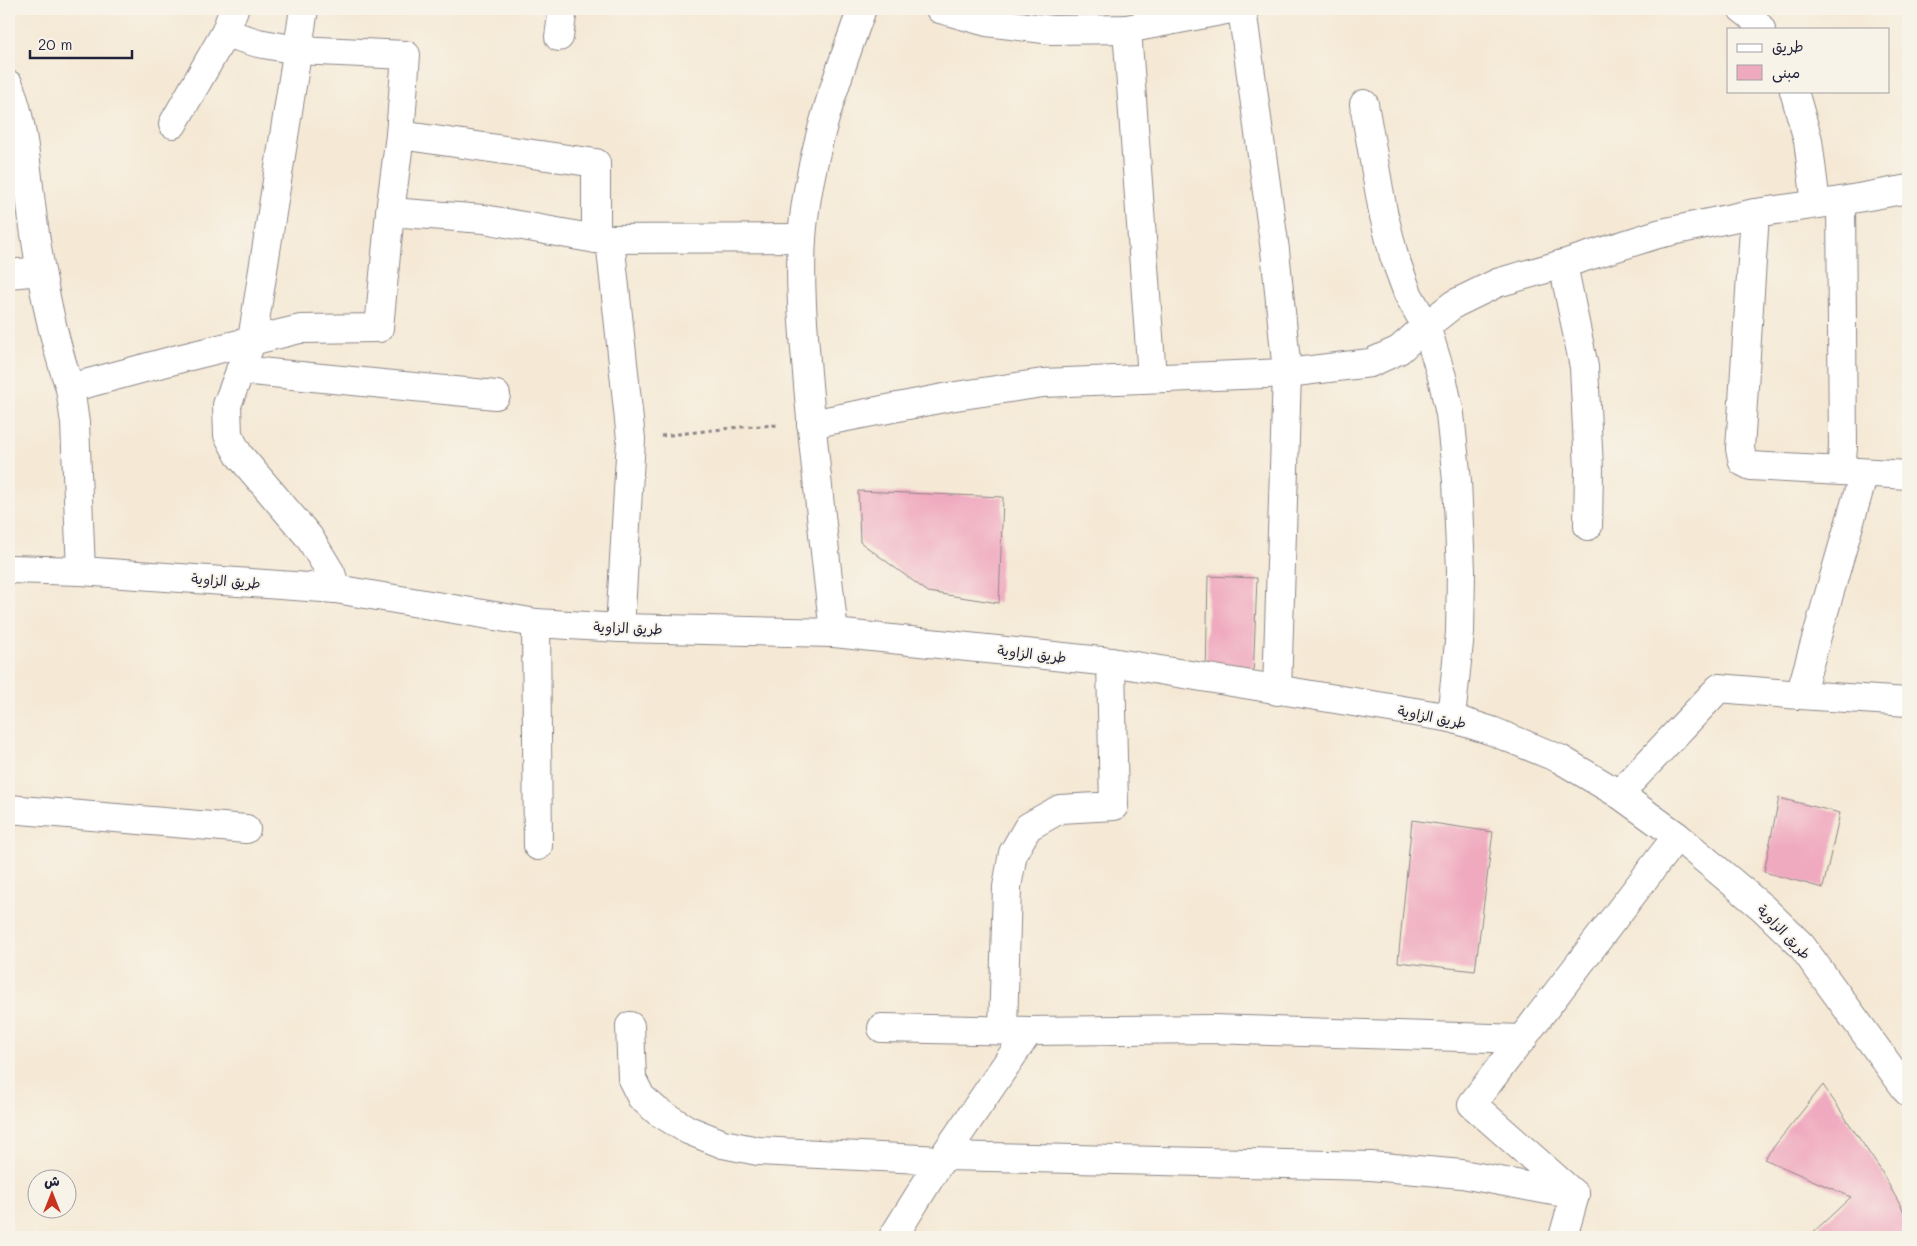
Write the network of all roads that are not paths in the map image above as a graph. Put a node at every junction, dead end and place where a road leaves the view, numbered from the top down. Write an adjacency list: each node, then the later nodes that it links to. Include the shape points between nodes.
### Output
1 (304, 9): 13 (street)
2 (563, 9): 12 (street)
3 (862, 9): 23 (street, via 826,118 810,184)
4 (940, 9): 8 (street, via 987,22)
5 (1231, 9): 11 (street)
6 (1242, 9): 31 (street, via 1275,250)
7 (1742, 9): 10 (street)
8 (1014, 17): 11 (street, via 1052,30)
9 (229, 21): 13 (street, via 258,43); 17 (street)
10 (1760, 28)
11 (1127, 29): 32 (street)
12 (559, 37)
13 (297, 50): 18 (street, via 406,55); 29 (street)
14 (9, 85): 26 (street, via 21,131)
15 (1794, 92): 20 (street)
16 (1364, 104): 28 (street, via 1394,256 1408,294)
17 (173, 124)
18 (400, 134): 21 (street); 24 (street, via 596,163)
19 (1908, 188): 20 (street)
20 (1829, 202): 22 (street); 36 (street, via 1843,446)
21 (390, 212): 24 (street, via 484,219); 29 (street, via 379,328 300,329)
22 (1755, 213): 25 (street, via 1658,234); 36 (street, via 1740,449 1743,462 1751,466)
23 (802, 238): 24 (street); 35 (street, via 801,299)
24 (603, 240): 43 (street, via 631,439)
25 (1563, 264): 28 (street, via 1497,283 1454,304); 38 (street, via 1584,367)
26 (40, 271): 27 (street); 33 (street, via 58,354)
27 (9, 274)
28 (1426, 326): 31 (street, via 1399,350 1370,363); 49 (street, via 1450,414 1457,480 1460,633)
29 (252, 340): 30 (street); 33 (street)
30 (240, 370): 34 (street); 41 (street, via 227,405 228,435 239,455 309,537 331,573)
31 (1287, 374): 32 (street); 46 (street)
32 (1152, 378): 35 (street, via 1042,383)
33 (70, 388): 40 (street)
34 (496, 395)
35 (811, 424): 44 (street)
36 (1853, 472): 37 (street); 47 (street)
37 (1908, 474)
38 (1588, 526)
39 (9, 569): 40 (street, طريق الزاوية)
40 (81, 571): 41 (street, طريق الزاوية)
41 (336, 589): 42 (street, طريق الزاوية)
42 (536, 623): 43 (street, طريق الزاوية); 54 (street)
43 (620, 628): 44 (street, طريق الزاوية)
44 (834, 633): 45 (street, طريق الزاوية)
45 (1111, 662): 46 (street, طريق الزاوية); 57 (street, via 1114,806 1060,810 1028,827 1013,852 1007,887)
46 (1277, 691): 49 (street, طريق الزاوية)
47 (1800, 694): 48 (street); 50 (street, via 1719,688)
48 (1908, 702)
49 (1451, 718): 50 (street, طريق الزاوية, via 1560,759)
50 (1619, 794): 53 (street, طريق الزاوية)
51 (9, 808): 52 (street)
52 (246, 829)
53 (1677, 836): 58 (street); 59 (street, طريق الزاوية, via 1801,945)
54 (538, 846)
55 (630, 1026): 60 (street, via 632,1079 641,1097 656,1111 688,1130 723,1144 758,1151)
56 (882, 1028): 57 (street)
57 (1016, 1031): 58 (street, via 1212,1029); 60 (street)
58 (1523, 1039): 61 (street, via 1472,1104)
59 (1908, 1092)
60 (943, 1158): 61 (street, via 1371,1166 1462,1174); 62 (street)
61 (1576, 1195): 63 (street)
62 (893, 1237)
63 (1562, 1237)

